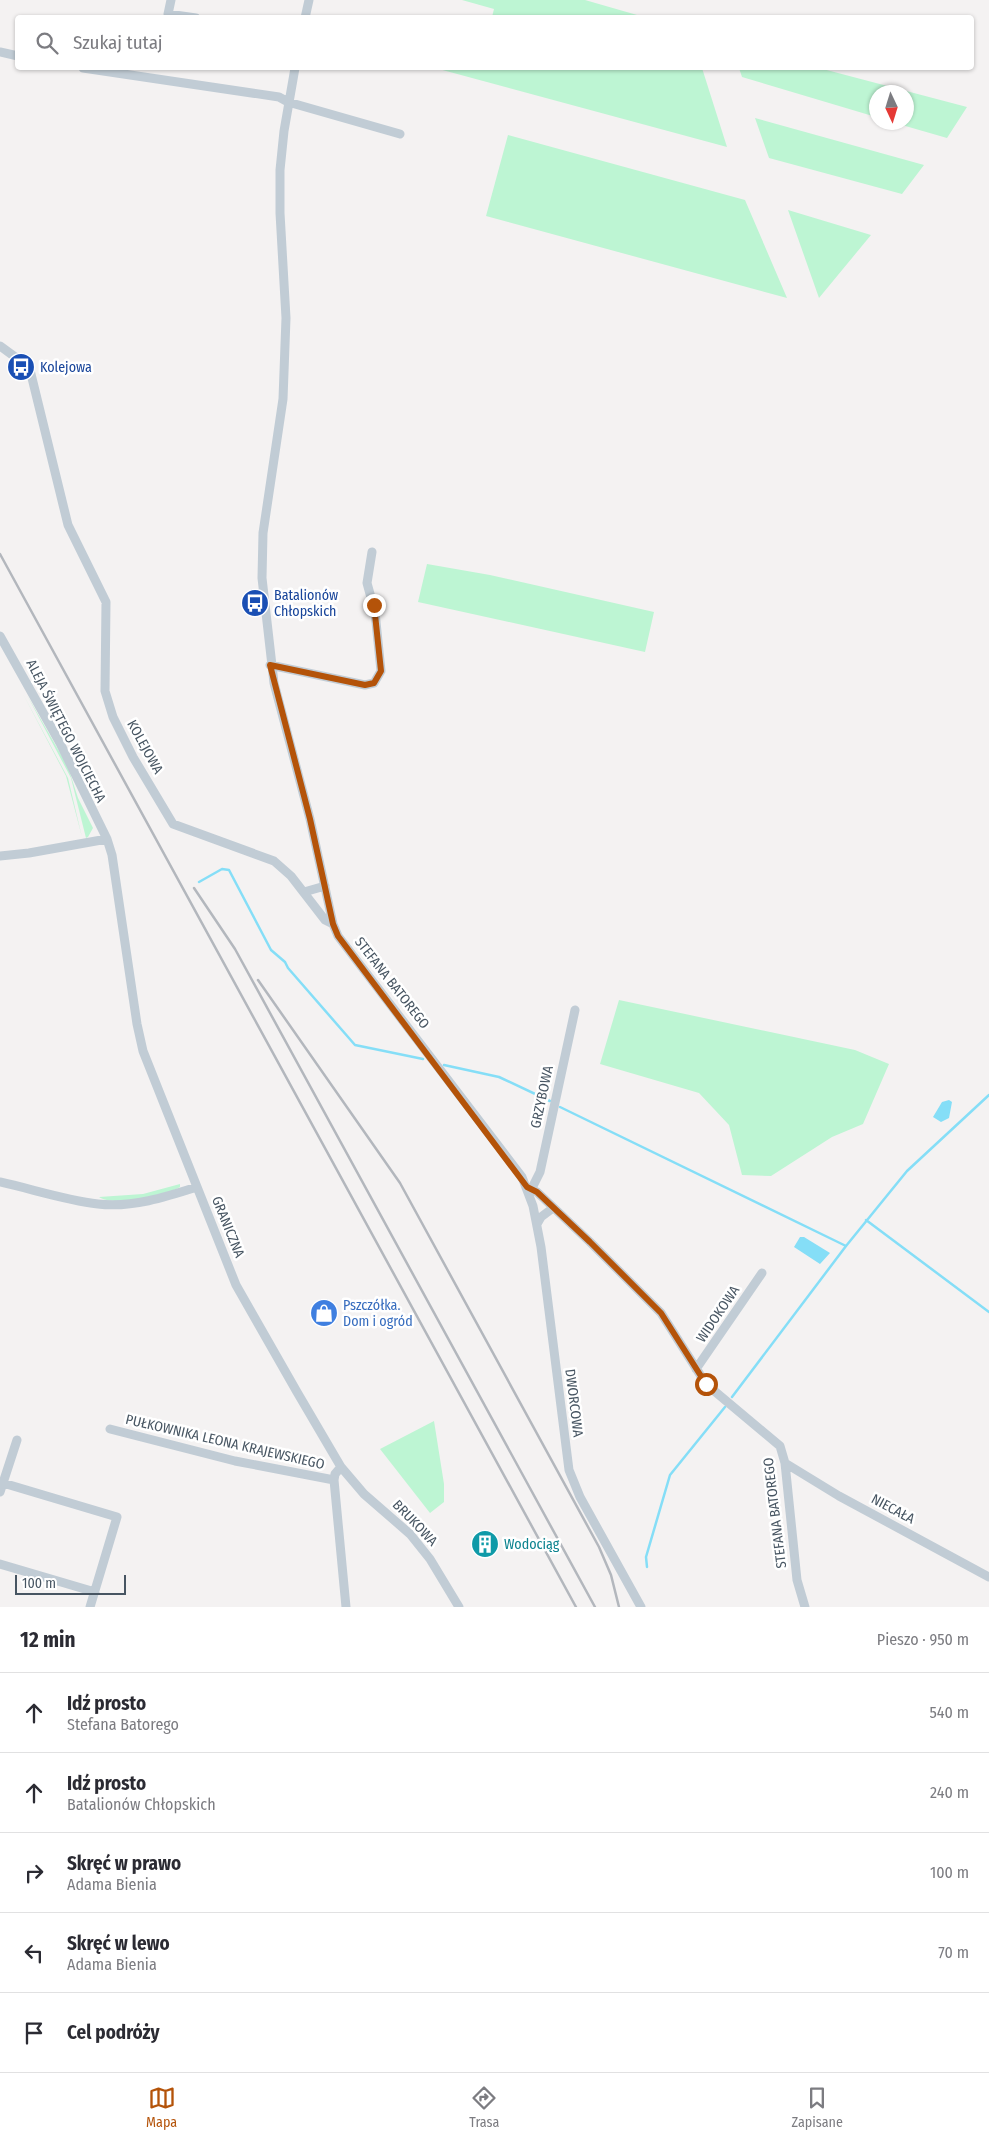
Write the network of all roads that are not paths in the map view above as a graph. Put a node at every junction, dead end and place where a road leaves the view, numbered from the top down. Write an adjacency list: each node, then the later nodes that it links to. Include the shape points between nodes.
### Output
1 (171, 0): 3 (street)
2 (309, 0): 4 (street)
3 (168, 15)
4 (306, 15)
5 (0, 52): 6 (street)
6 (15, 55)
7 (97, 70): 9 (street, via 280,97)
8 (295, 70): 9 (street)
9 (288, 102): 10 (street); 14 (street, via 280,192 286,288 285,369 262,556)
10 (400, 134)
11 (0, 346): 15 (street, KOLEJOWA, via 26,365 31,374 68,525 106,602 105,681 108,704 133,756)
12 (372, 552): 14 (street, via 367,583 375,612 381,662 378,680 365,685)
13 (0, 636): 16 (street, ALEJA ŚWIĘTEGO WOJCIECHA, via 60,743)
14 (270, 665): 18 (street)
15 (173, 824): 19 (street, STEFANA BATOREGO, via 274,861)
16 (107, 839): 17 (street, via 29,854); 23 (street, GRANICZNA, via 143,1051)
17 (0, 856)
18 (325, 886): 19 (street); 20 (street)
19 (304, 892): 20 (street, STEFANA BATOREGO, via 326,920)
20 (333, 924): 24 (street, STEFANA BATOREGO, via 338,936)
21 (575, 1010): 24 (street, GRZYBOWA, via 540,1172)
22 (0, 1182): 23 (street, via 99,1204 133,1204)
23 (197, 1187): 32 (street, GRANICZNA, via 236,1285)
24 (530, 1188): 25 (street, STEFANA BATOREGO); 26 (street, DWORCOWA)
25 (553, 1208): 26 (street); 28 (street, STEFANA BATOREGO, via 661,1313)
26 (537, 1224): 41 (street, DWORCOWA, via 570,1470 580,1497)
27 (762, 1273): 28 (street, WIDOKOWA)
28 (696, 1369): 31 (street, STEFANA BATOREGO, via 706,1384 780,1446)
29 (110, 1429): 33 (street, PUŁKOWNIKA LEONA KRAJEWSKIEGO, via 235,1461)
30 (16, 1440): 34 (street)
31 (785, 1463): 36 (street, NIECAŁA); 42 (street, STEFANA BATOREGO, via 796,1580)
32 (341, 1467): 33 (street); 40 (street, BRUKOWA, via 364,1494 410,1534 430,1559)
33 (334, 1480): 39 (street)
34 (1, 1488): 37 (street, via 117,1517)
35 (0, 1564): 37 (street)
36 (989, 1577)
37 (95, 1592): 38 (street)
38 (90, 1607)
39 (346, 1607)
40 (459, 1607)
41 (641, 1607)
42 (805, 1607)

